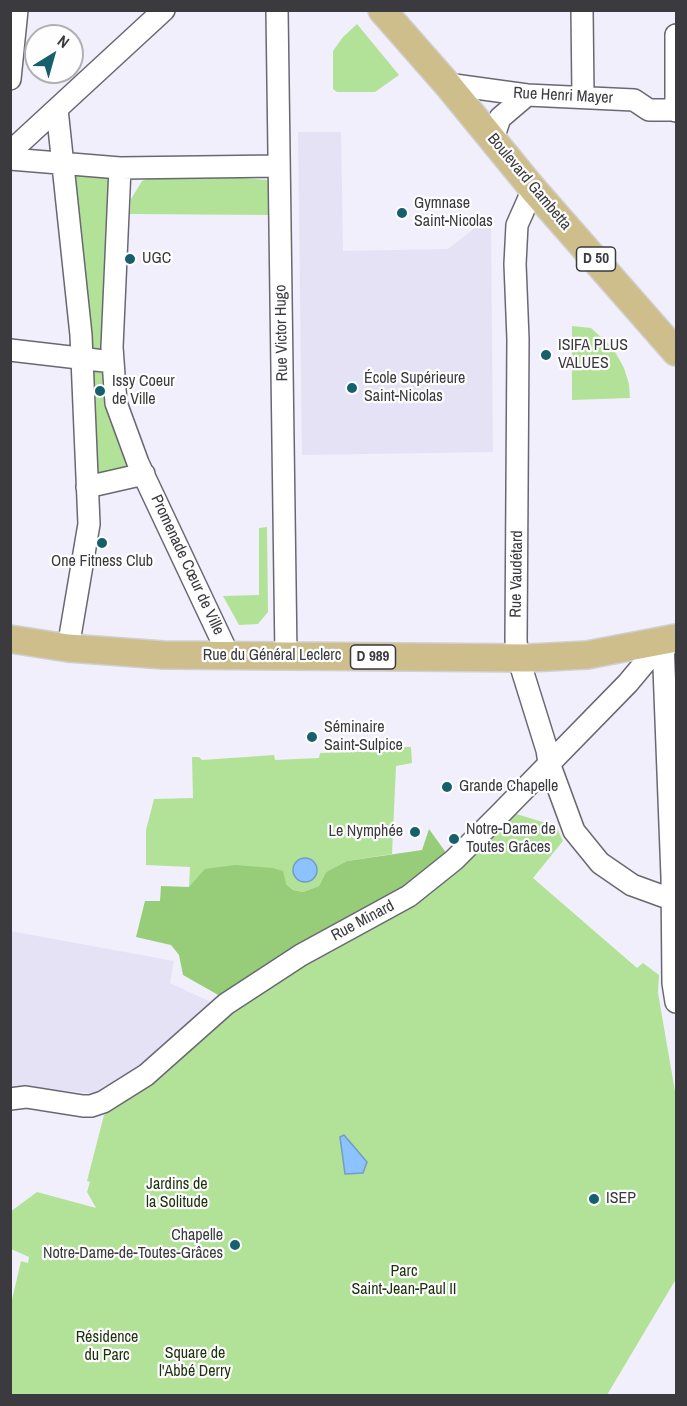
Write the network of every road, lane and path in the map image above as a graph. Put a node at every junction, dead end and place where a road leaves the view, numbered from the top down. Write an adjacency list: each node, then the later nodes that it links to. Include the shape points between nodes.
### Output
1 (17, 10): 7 (street)
2 (164, 10): 11 (street)
3 (277, 10): 17 (street, Rue Victor Hugo)
4 (382, 10): 8 (main road, Boulevard Gambetta / D 50)
5 (582, 10): 10 (street)
6 (676, 35): 12 (street)
7 (10, 79)
8 (447, 84): 9 (street, Rue Henri Mayer); 13 (main road, Boulevard Gambetta / D 50)
9 (527, 95): 10 (street, Rue Henri Mayer); 13 (street, via 500,118)
10 (583, 96): 12 (street, Rue Henri Mayer, via 634,100 650,110)
11 (57, 109): 14 (street); 16 (street)
12 (676, 110)
13 (492, 139): 19 (main road, Boulevard Gambetta / D 50)
14 (10, 152)
15 (10, 159): 16 (street)
16 (63, 163): 18 (street); 22 (street)
17 (279, 166): 18 (street); 30 (street, Rue Victor Hugo)
18 (120, 168): 23 (street, Promenade Cœur de Ville)
19 (533, 189): 21 (main road, Boulevard Gambetta / D 50); 31 (street, Rue Vaudétard, via 518,225 515,264)
20 (10, 350): 22 (street)
21 (676, 352)
22 (82, 360): 23 (street); 25 (street)
23 (113, 362): 24 (street, Promenade Cœur de Ville, via 116,403)
24 (144, 474): 25 (street, Promenade Cœur de Ville); 29 (street, Promenade Cœur de Ville)
25 (87, 487): 28 (street, via 89,524)
26 (10, 639): 28 (main road, Rue du Général Leclerc / D 989)
27 (670, 639): 31 (main road, Rue du Général Leclerc / D 989, via 587,655); 32 (street, Rue Minard); 33 (street)
28 (68, 648): 29 (main road, Rue du Général Leclerc / D 989)
29 (229, 656): 30 (main road, Rue du Général Leclerc / D 989)
30 (286, 656): 31 (main road, Rue du Général Leclerc / D 989)
31 (518, 657): 32 (street, Rue Vaudétard)
32 (549, 763): 33 (street, Rue Vaudétard, via 574,831 600,863 632,885); 35 (street, Rue Minard, via 454,860 409,896 301,955 226,1004 146,1075 103,1102 91,1106 26,1096)
33 (674, 900): 34 (street)
34 (676, 1002)
35 (10, 1099)

